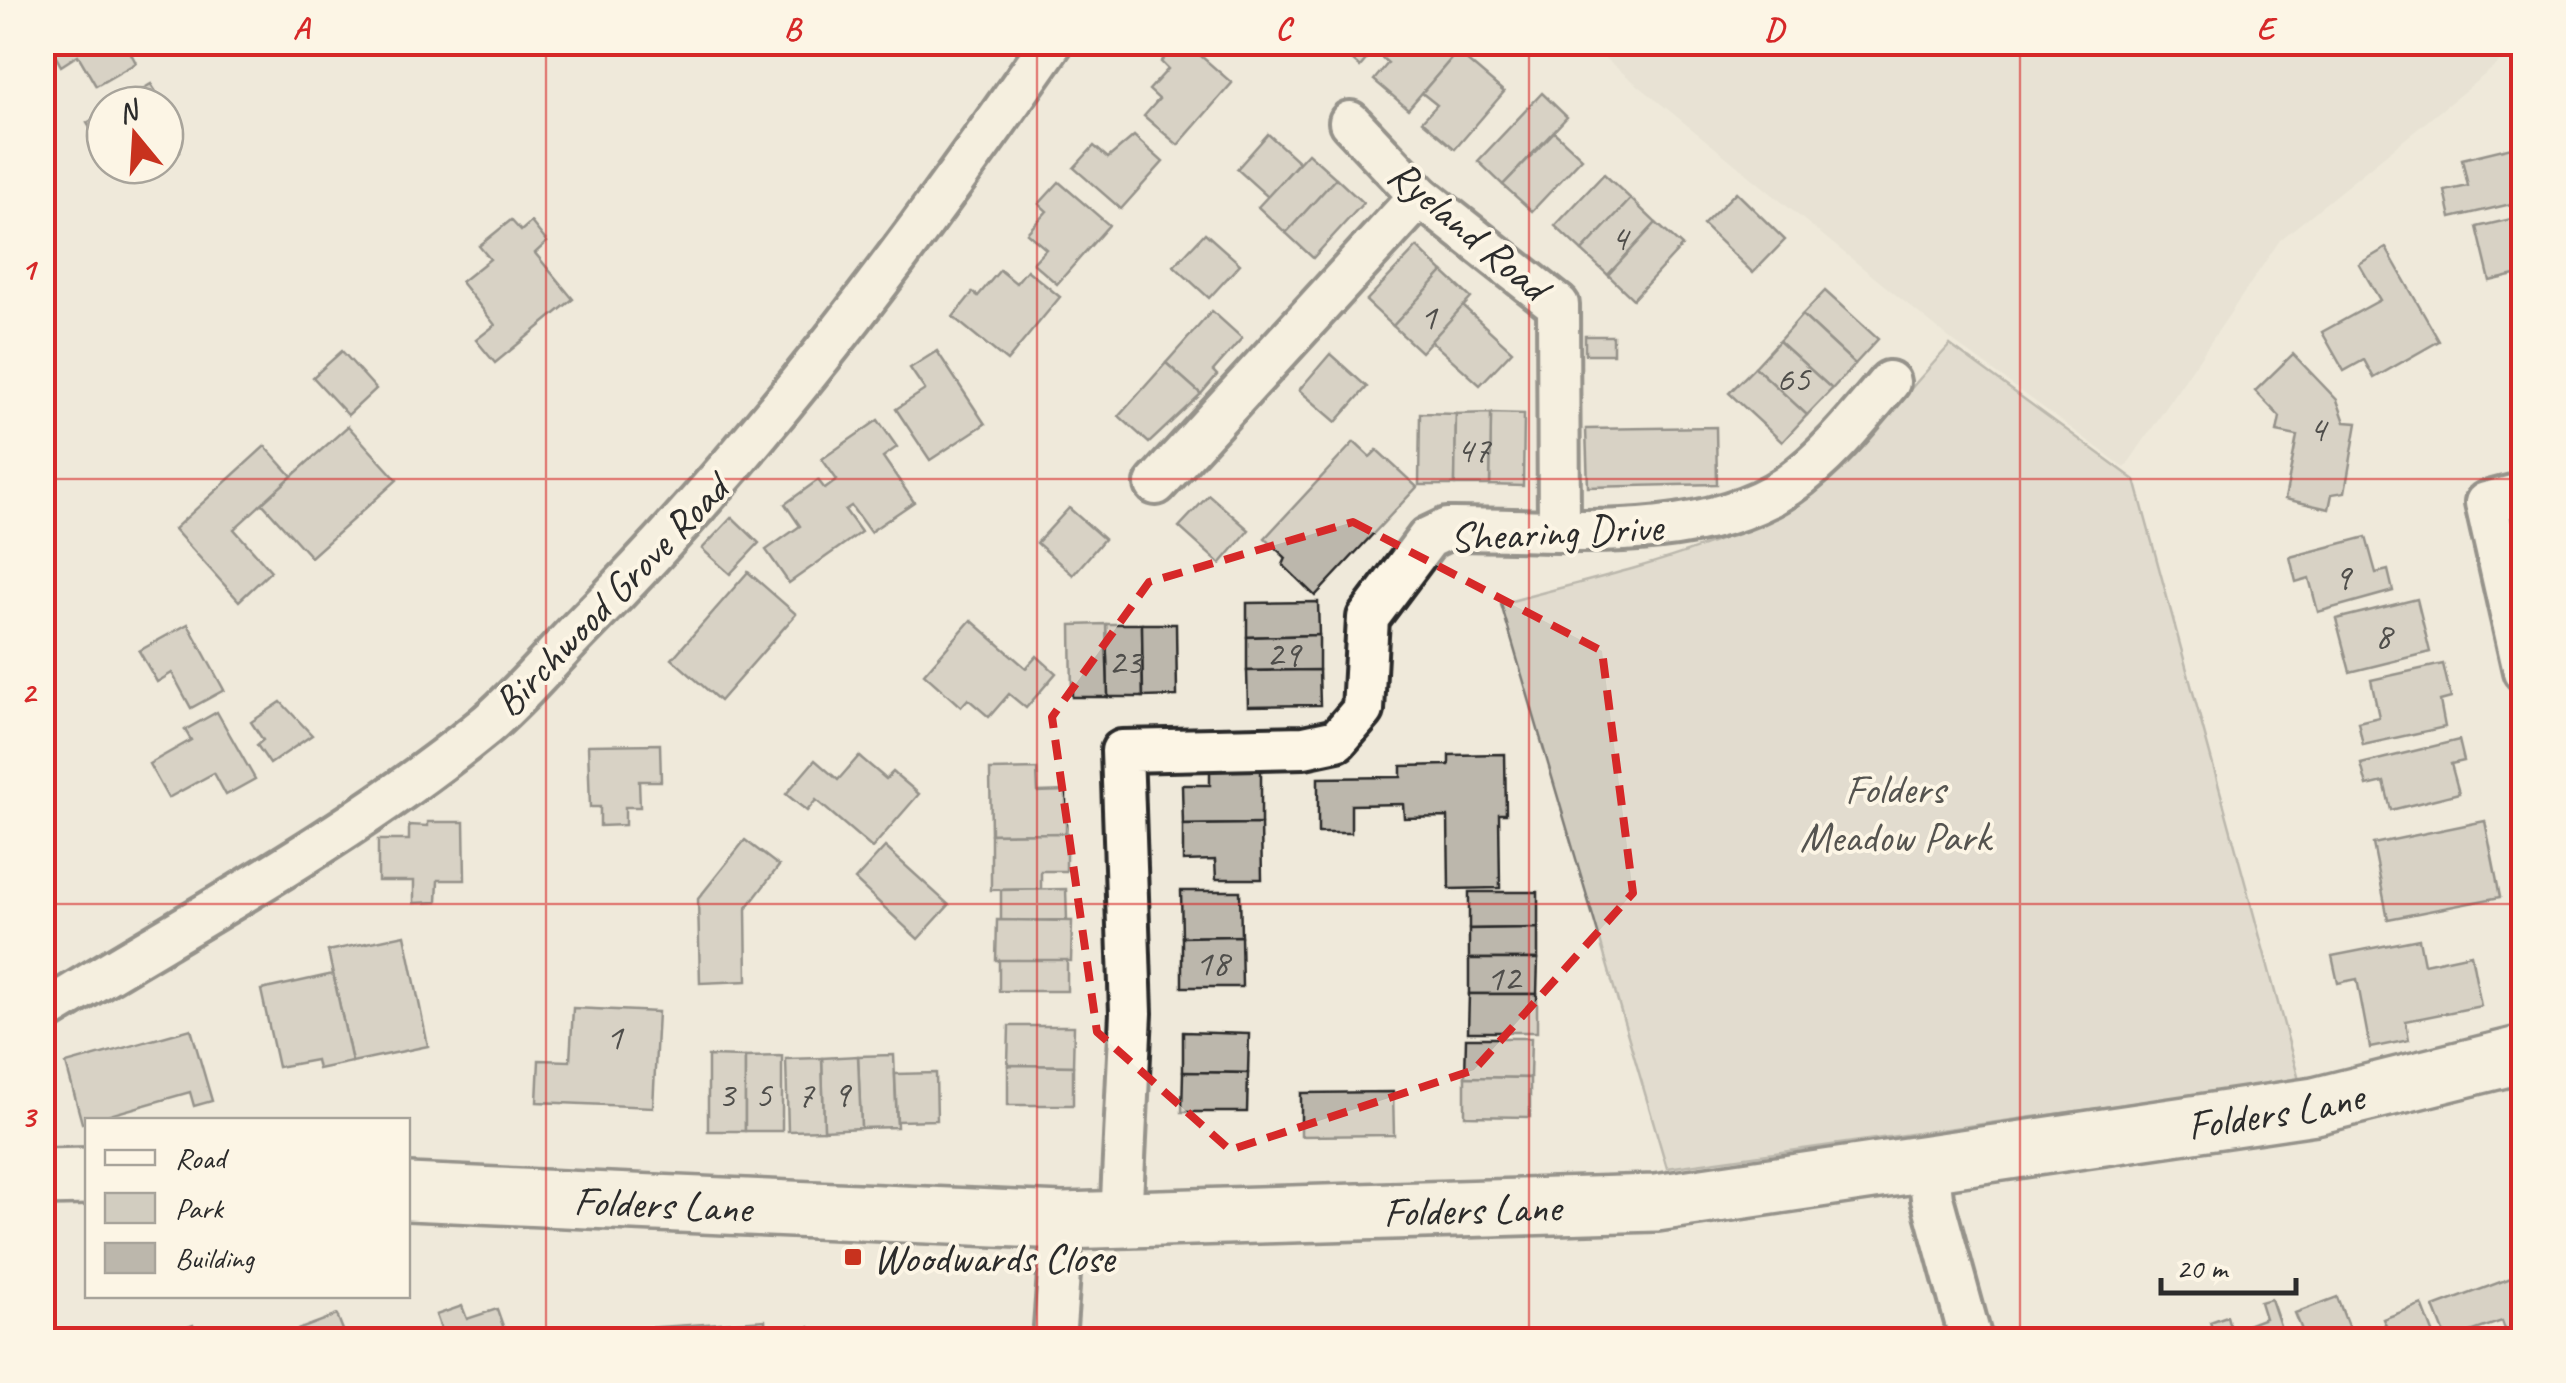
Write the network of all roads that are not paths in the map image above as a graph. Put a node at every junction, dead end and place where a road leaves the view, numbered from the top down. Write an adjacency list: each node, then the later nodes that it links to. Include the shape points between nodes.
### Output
1 (1052, 42): 9 (street, Birchwood Grove Road, via 740,459 490,722 418,779)
2 (1350, 122): 3 (street, Ryeland Road)
3 (1420, 196): 5 (street); 7 (street, Ryeland Road, via 1558,305)
4 (1889, 382): 7 (street, Shearing Drive, via 1838,442 1770,494 1666,528)
5 (1156, 484)
6 (2504, 498): 8 (street)
7 (1559, 528): 16 (street, Shearing Drive, via 1447,530 1428,538 1368,618 1363,710 1337,740 1122,751 1131,1013)
8 (2524, 671)
9 (42, 1013)
10 (2524, 1054): 11 (main road, Folders Lane, via 2315,1106)
11 (1928, 1162): 16 (main road, Folders Lane, via 1656,1203); 18 (street)
12 (85, 1176): 13 (main road)
13 (42, 1177)
14 (410, 1192): 15 (main road, Folders Lane)
15 (1062, 1221): 16 (main road, Folders Lane); 17 (street)
16 (1121, 1221)
17 (1054, 1340)
18 (1971, 1340)

